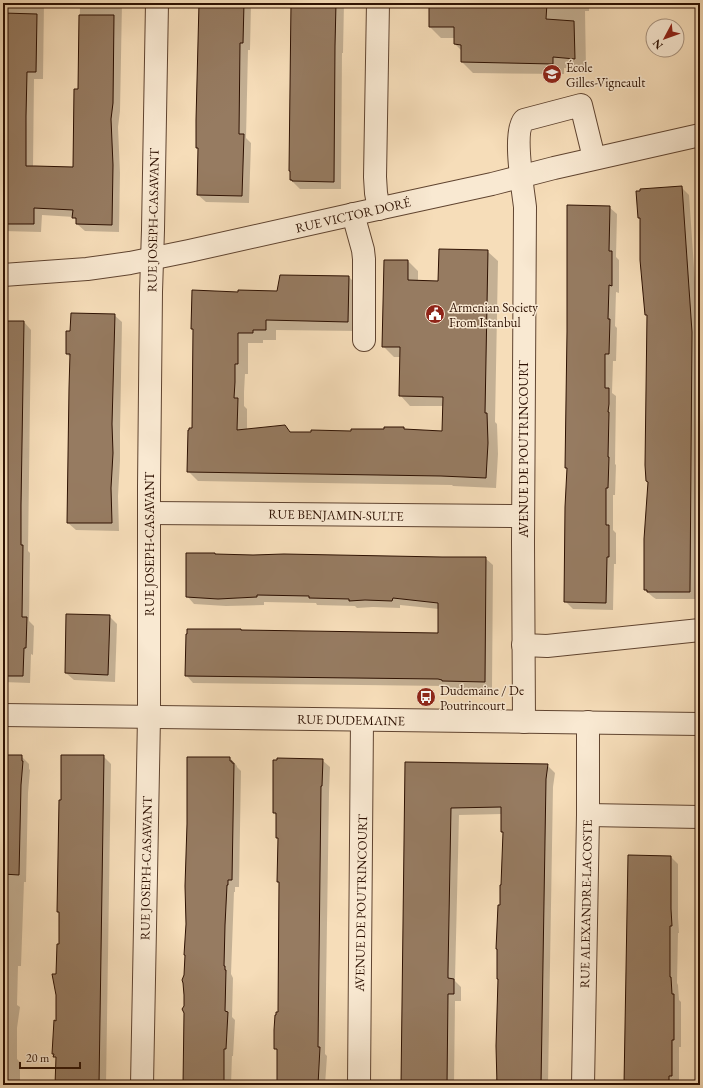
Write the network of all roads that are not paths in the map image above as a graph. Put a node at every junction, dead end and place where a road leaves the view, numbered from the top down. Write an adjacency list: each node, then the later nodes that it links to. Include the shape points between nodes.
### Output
1 (156, 3): 8 (street, RUE JOSEPH-CASAVANT)
2 (378, 3): 6 (street, via 375,177)
3 (700, 135): 4 (street, RUE VICTOR DORÉ)
4 (594, 158): 5 (street, RUE VICTOR DORÉ); 5 (street, AVENUE DE POUTRINCOURT, via 581,105 524,120 521,123)
5 (521, 176): 6 (street, RUE VICTOR DORÉ); 12 (street, AVENUE DE POUTRINCOURT, via 524,207)
6 (379, 209): 7 (street, RUE VICTOR DORÉ)
7 (353, 214): 8 (street, RUE VICTOR DORÉ); 10 (street, via 364,259)
8 (152, 258): 9 (street, RUE VICTOR DORÉ, via 87,269); 11 (street, RUE JOSEPH-CASAVANT)
9 (3, 275)
10 (364, 340)
11 (149, 513): 12 (street, RUE BENJAMIN-SULTE); 16 (street, RUE JOSEPH-CASAVANT)
12 (523, 516): 14 (street, AVENUE DE POUTRINCOURT)
13 (700, 630): 14 (street, via 547,646)
14 (523, 645): 18 (street, AVENUE DE POUTRINCOURT)
15 (3, 715): 16 (street, RUE DUDEMAINE)
16 (149, 717): 17 (street, RUE DUDEMAINE); 23 (street, RUE JOSEPH-CASAVANT)
17 (362, 720): 18 (street, RUE DUDEMAINE); 24 (street, AVENUE DE POUTRINCOURT)
18 (524, 722): 19 (street, RUE DUDEMAINE)
19 (588, 722): 20 (street, RUE DUDEMAINE); 21 (street, RUE ALEXANDRE-LACOSTE)
20 (700, 724)
21 (588, 815): 22 (street); 25 (street, RUE ALEXANDRE-LACOSTE)
22 (700, 818)
23 (142, 1085)
24 (359, 1085)
25 (583, 1085)

